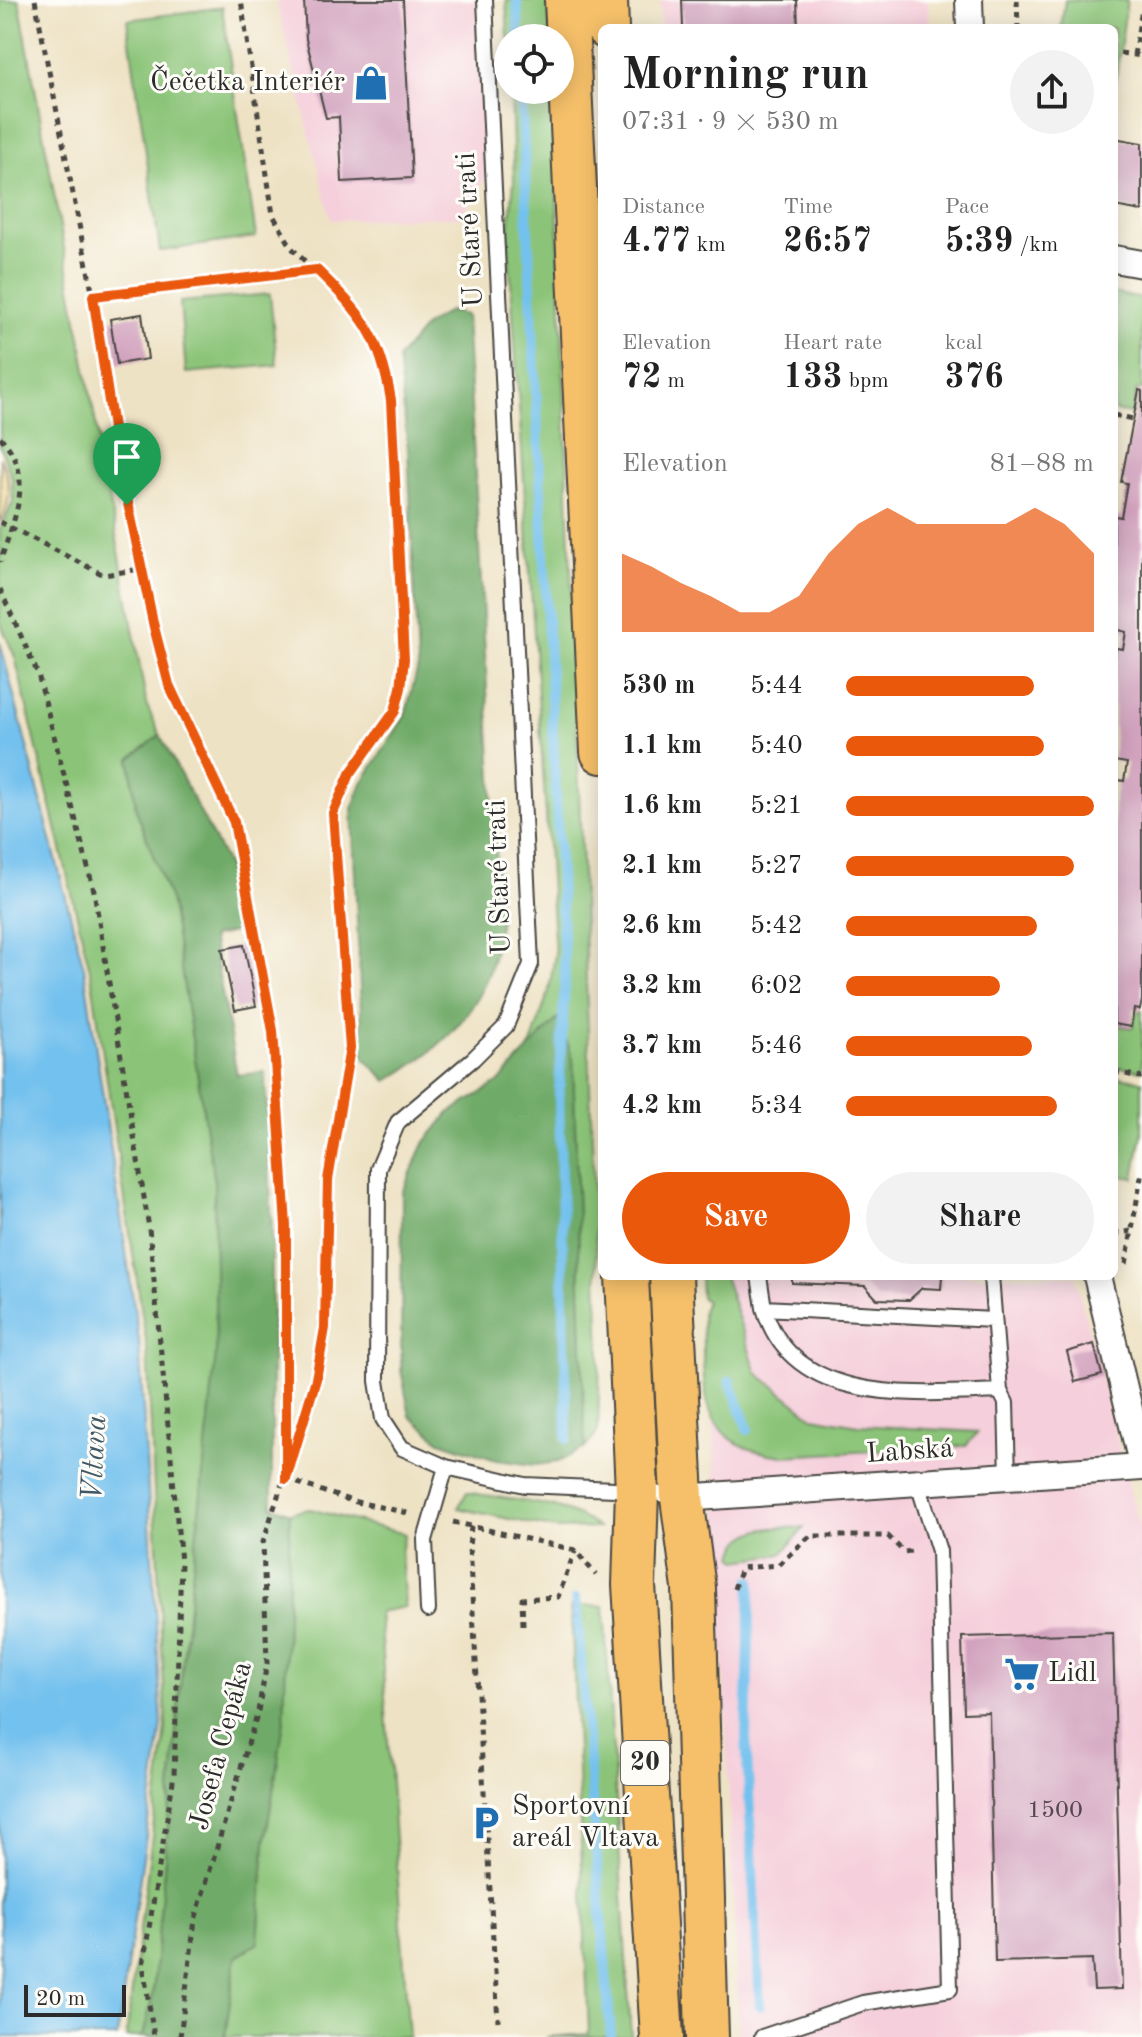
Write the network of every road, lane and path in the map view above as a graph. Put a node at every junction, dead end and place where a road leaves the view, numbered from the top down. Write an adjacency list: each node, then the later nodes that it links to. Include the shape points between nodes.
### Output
1 (35, 0): 18 (path)
2 (241, 0): 17 (path, Josefa Cepáka, via 273,215 292,248)
3 (485, 0): 42 (lane, U Staré trati, via 531,964 506,1026 398,1122 378,1169 377,1381 383,1419 402,1448)
4 (566, 0): 27 (main road)
5 (606, 0): 9 (main road)
6 (969, 0): 10 (street)
7 (1017, 0): 11 (path)
8 (1142, 9): 13 (path)
9 (607, 24)
10 (970, 24)
11 (1018, 24)
12 (1120, 53): 13 (path)
13 (1134, 55): 14 (path)
14 (1142, 56)
15 (1118, 260): 16 (street)
16 (1142, 264)
17 (317, 270): 18 (path); 44 (path, Josefa Cepáka, via 369,326 385,364 404,659 395,711 350,774 333,813 350,1048 328,1180 325,1328 316,1379)
18 (93, 296): 25 (path)
19 (1118, 416): 20 (path)
20 (1133, 419)
21 (0, 437): 23 (path, via 15,453 22,496)
22 (0, 522): 23 (path)
23 (11, 528): 24 (path); 25 (path, via 104,575)
24 (0, 562)
25 (140, 569): 44 (path, via 169,685 234,822 273,1031 286,1226)
26 (0, 589): 57 (path, via 38,674 94,891 149,1228 181,1562 174,1775 143,1965)
27 (598, 668)
28 (1118, 1073): 29 (path)
29 (1142, 1077)
30 (1142, 1171): 31 (path)
31 (1139, 1205): 32 (path, via 1131,1231)
32 (1118, 1233)
33 (627, 1280): 46 (main road, 20)
34 (671, 1280): 47 (main road, 20)
35 (760, 1280): 38 (lane)
36 (991, 1280): 39 (lane)
37 (1098, 1280): 41 (street)
38 (764, 1308): 39 (lane); 40 (lane, via 771,1333 794,1361 821,1377 850,1386 931,1393)
39 (993, 1320): 40 (lane)
40 (1000, 1391): 43 (lane, via 1006,1403)
41 (1142, 1465): 43 (street, Labská)
42 (446, 1467): 46 (lane, U Staré trati, via 525,1485); 48 (lane)
43 (1008, 1477): 45 (street, Labská)
44 (286, 1479): 48 (path, via 352,1501); 58 (path, Josefa Cepáka, via 263,1542 267,1663 258,1711 195,1920)
45 (918, 1484): 47 (street, Labská); 61 (lane, via 939,1551 950,1989 863,2003)
46 (637, 1490): 47 (lane, U Staré trati); 59 (main road, 20, via 634,1585)
47 (682, 1498): 60 (main road, 20, via 694,1588)
48 (429, 1517): 49 (path); 54 (lane)
49 (471, 1526): 50 (path); 56 (path)
50 (575, 1550): 52 (path); 55 (path, via 558,1597 522,1599)
51 (912, 1551): 53 (path, via 904,1552 888,1536 810,1536 778,1565 741,1568 733,1590)
52 (602, 1583)
53 (725, 1589)
54 (428, 1610)
55 (523, 1625)
56 (498, 2021)
57 (154, 2037)
58 (180, 2037)
59 (662, 2037)
60 (707, 2037)
61 (762, 2037)

